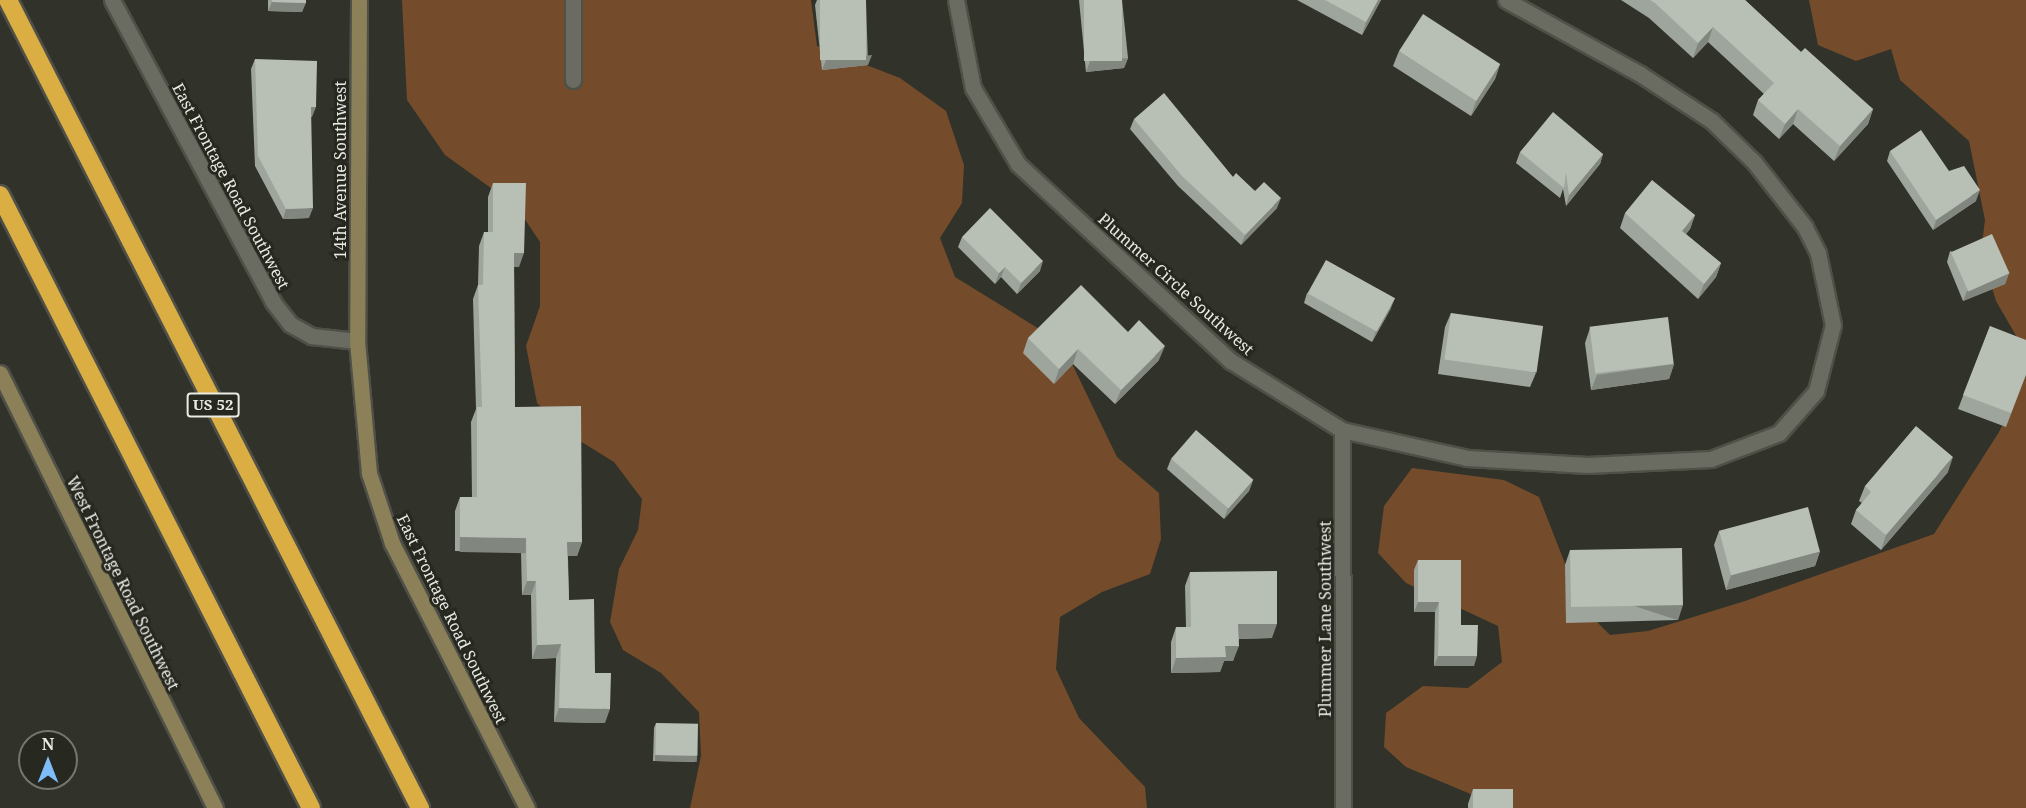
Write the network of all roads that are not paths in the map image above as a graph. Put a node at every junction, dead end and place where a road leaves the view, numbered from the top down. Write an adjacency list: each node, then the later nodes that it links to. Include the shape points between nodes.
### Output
1 (8, 0): 14 (highway, US 52)
2 (112, 0): 9 (street, East Frontage Road Southwest, via 273,302 290,324 312,336)
3 (359, 0): 9 (street, 14th Avenue Southwest)
4 (573, 0): 7 (street)
5 (956, 0): 11 (street, Plummer Circle Southwest, via 973,88 1018,164 1231,361)
6 (1506, 0): 11 (street, Plummer Circle Southwest, via 1649,80 1712,121 1754,162 1818,253 1833,325 1815,391 1779,433 1711,459 1588,465 1467,458)
7 (573, 80)
8 (0, 195): 13 (highway)
9 (357, 341): 15 (street, East Frontage Road Southwest, via 363,444 374,497 392,543)
10 (0, 374): 12 (street, West Frontage Road Southwest)
11 (1342, 430): 16 (street, Plummer Lane Southwest)
12 (214, 808)
13 (311, 808)
14 (420, 808)
15 (527, 808)
16 (1343, 808)

